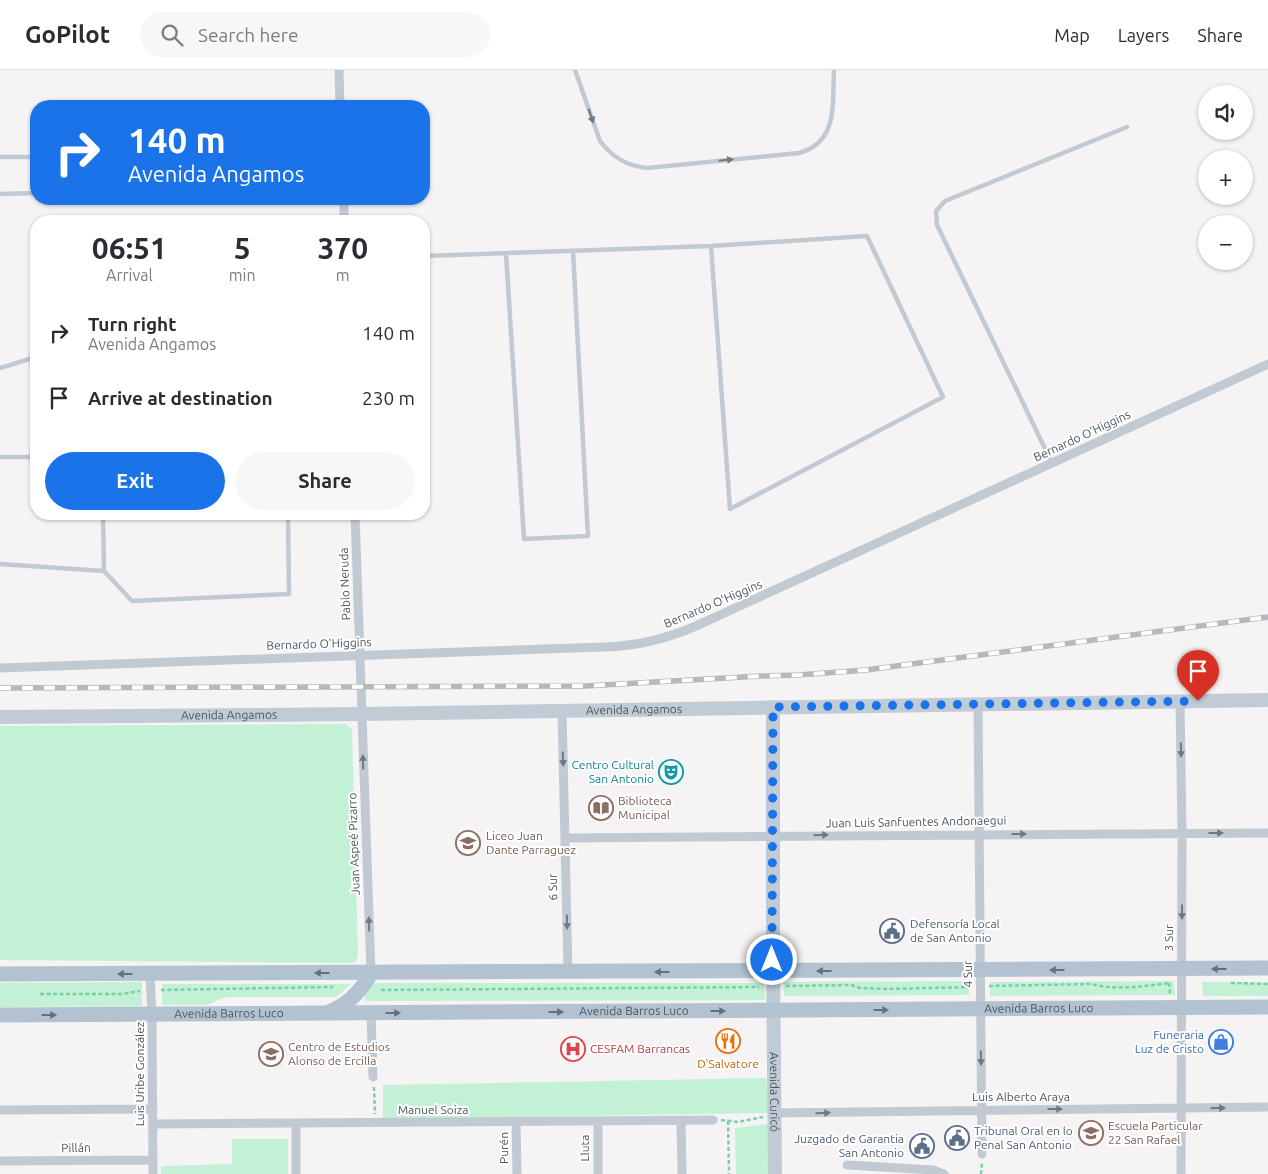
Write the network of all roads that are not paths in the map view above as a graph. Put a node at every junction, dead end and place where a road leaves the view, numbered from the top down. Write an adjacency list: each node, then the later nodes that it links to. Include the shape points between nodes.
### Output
1 (339, 70): 4 (street)
2 (575, 70): 3 (lane, one-way to 3, via 600,141 622,161 647,168 799,153 813,148 824,137 830,123)
3 (834, 70)
4 (340, 100)
5 (1127, 127): 19 (lane, via 945,201 936,211 937,224)
6 (0, 157): 7 (lane)
7 (30, 157)
8 (30, 193): 9 (lane)
9 (0, 194)
10 (711, 246): 10 (lane, via 867,236 943,397 730,509); 11 (lane)
11 (574, 251): 12 (lane); 12 (lane, via 588,536 524,540)
12 (506, 253): 13 (lane)
13 (430, 256)
14 (30, 360): 16 (lane)
15 (1268, 364): 19 (street, Bernardo O'Higgins)
16 (0, 368)
17 (0, 457): 18 (lane)
18 (30, 457)
19 (1052, 463): 25 (street, Bernardo O'Higgins, via 660,640 624,646)
20 (103, 520): 24 (lane)
21 (288, 520): 24 (lane, via 289,594 132,600)
22 (355, 520): 25 (street, Pablo Neruda)
23 (0, 564): 24 (lane)
24 (104, 571)
25 (360, 655): 26 (street, Bernardo O'Higgins); 32 (street, Pablo Neruda)
26 (0, 668)
27 (1268, 700): 28 (street, Avenida Angamos)
28 (1180, 701): 29 (street, Avenida Angamos); 34 (street, 3 Sur, one-way to 34)
29 (978, 704): 30 (street, Avenida Angamos); 36 (street, 4 Sur)
30 (773, 707): 31 (street, Avenida Angamos); 37 (street, Avenida Curicó)
31 (562, 711): 32 (street, Avenida Angamos); 38 (street, 6 Sur, one-way to 38)
32 (362, 714): 33 (street, Avenida Angamos); 43 (street, Juan Aspeé Pizarro, one-way to 32)
33 (0, 717)
34 (1182, 833): 35 (street, Juan Luis Sanfuentes Andonaegui, one-way to 35); 36 (street, Juan Luis Sanfuentes Andonaegui, one-way to 34); 46 (street, 3 Sur, one-way to 46)
35 (1268, 833)
36 (979, 834): 37 (street, Juan Luis Sanfuentes Andonaegui, one-way to 36); 40 (street, 4 Sur)
37 (773, 836): 38 (street, Juan Luis Sanfuentes Andonaegui); 41 (street, Avenida Curicó)
38 (565, 838): 42 (street, 6 Sur, one-way to 42)
39 (1268, 968): 46 (main road, one-way to 46)
40 (980, 970): 41 (main road, one-way to 41); 46 (main road, one-way to 40); 49 (street, 4 Sur)
41 (773, 971): 42 (main road, one-way to 42); 50 (street, Avenida Curicó)
42 (568, 972): 43 (main road)
43 (375, 973): 45 (main road, one-way to 45); 52 (main road, via 350,1000)
44 (0, 974): 45 (main road, one-way to 44)
45 (150, 974): 54 (street, Luis Uribe González)
46 (1182, 975): 48 (street, 3 Sur)
47 (1268, 1007): 48 (main road, Avenida Barros Luco)
48 (1182, 1008): 49 (main road, Avenida Barros Luco); 57 (street, 3 Sur)
49 (980, 1009): 50 (main road, Avenida Barros Luco, one-way to 49); 60 (street, 4 Sur, one-way to 60)
50 (773, 1011): 51 (main road, Avenida Barros Luco, one-way to 50); 61 (street, Avenida Curicó)
51 (378, 1013): 52 (main road, Avenida Barros Luco); 55 (street)
52 (325, 1014): 54 (main road, Avenida Barros Luco)
53 (0, 1015): 54 (main road, Avenida Barros Luco, one-way to 54)
54 (152, 1015): 58 (street, Luis Uribe González)
55 (373, 1077)
56 (1268, 1107): 57 (street, Luis Alberto Araya, one-way to 56)
57 (1181, 1108): 60 (street, Luis Alberto Araya, one-way to 57); 79 (street, 3 Sur)
58 (153, 1109): 59 (street); 67 (street, Luis Uribe González)
59 (0, 1110)
60 (981, 1110): 61 (street, Luis Alberto Araya, one-way to 60); 68 (street, 4 Sur)
61 (774, 1114): 77 (street, Avenida Curicó)
62 (681, 1120): 63 (street, Manuel Soiza); 65 (street, Manuel Soiza); 76 (street)
63 (713, 1120)
64 (516, 1121): 65 (street, Manuel Soiza); 66 (street, Manuel Soiza); 74 (street, Purén)
65 (598, 1121): 75 (street, Lluta)
66 (296, 1123): 67 (street, Manuel Soiza); 73 (street)
67 (153, 1124): 69 (street, Luis Uribe González)
68 (982, 1154)
69 (153, 1160): 70 (street, Pillán); 72 (street, Luis Uribe González)
70 (0, 1161)
71 (847, 1166): 78 (street, via 933,1170)
72 (153, 1174)
73 (296, 1174)
74 (517, 1174)
75 (598, 1174)
76 (682, 1174)
77 (775, 1174)
78 (944, 1174)
79 (1181, 1174)

